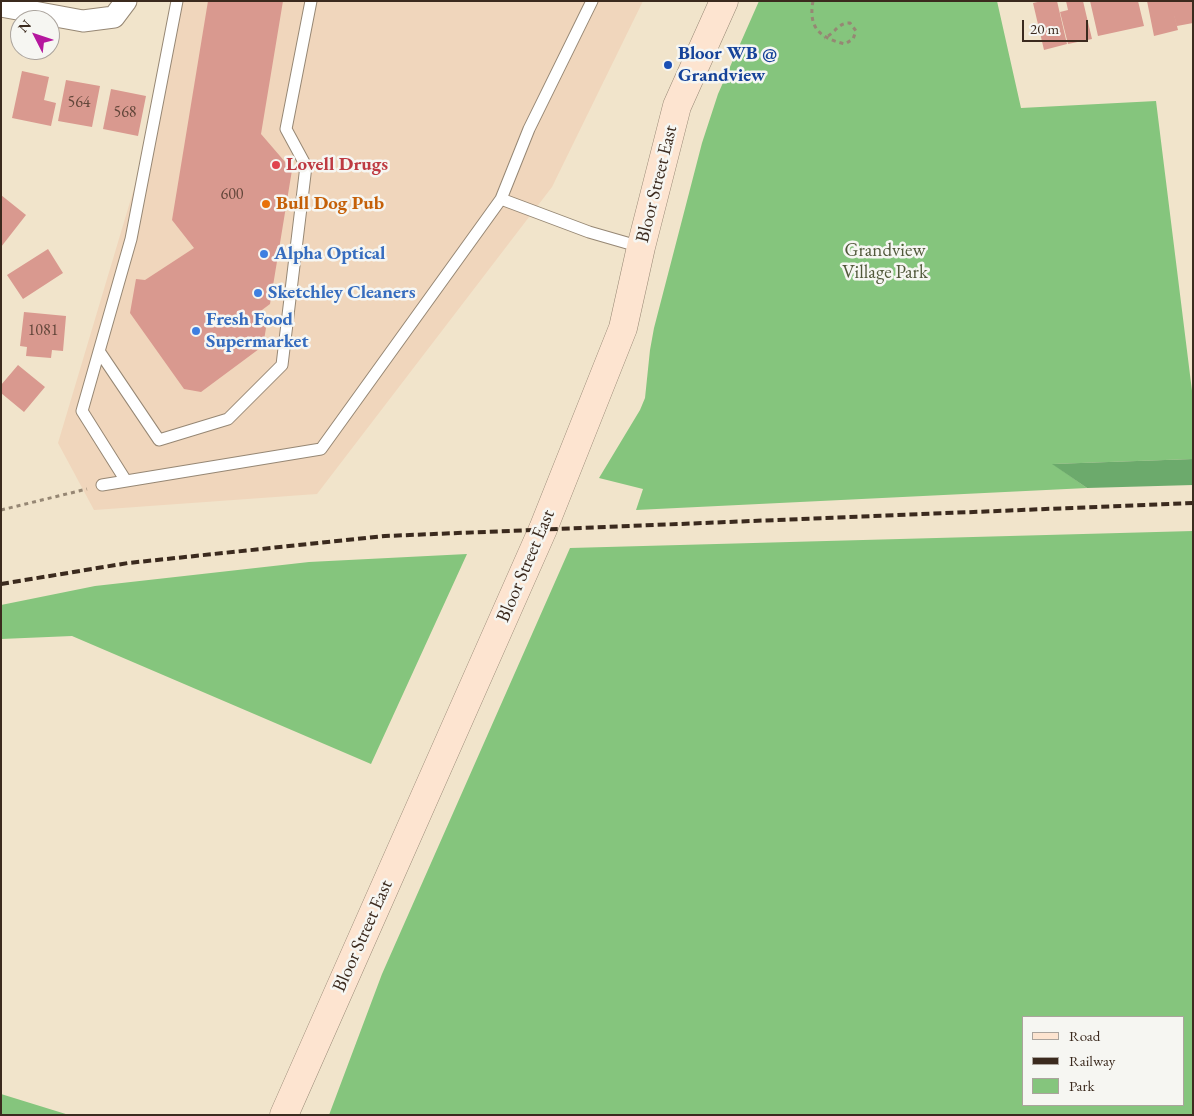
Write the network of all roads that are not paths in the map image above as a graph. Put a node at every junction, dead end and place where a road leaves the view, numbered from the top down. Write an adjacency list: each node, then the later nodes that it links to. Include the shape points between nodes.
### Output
1 (126, 1): 6 (street, via 114,17 83,21)
2 (177, 1): 9 (lane, via 131,239)
3 (311, 1): 9 (lane, via 286,129 306,166 282,365 228,419 159,440)
4 (592, 1): 7 (lane, via 529,129)
5 (724, 1): 8 (main road, Bloor Street East, via 677,106)
6 (1, 6)
7 (501, 199): 8 (lane, via 589,232); 10 (lane, via 321,449)
8 (641, 247): 12 (main road, Bloor Street East, via 623,328 554,503)
9 (99, 351): 10 (lane, via 82,410)
10 (126, 481): 11 (lane)
11 (102, 485)
12 (284, 1115)

